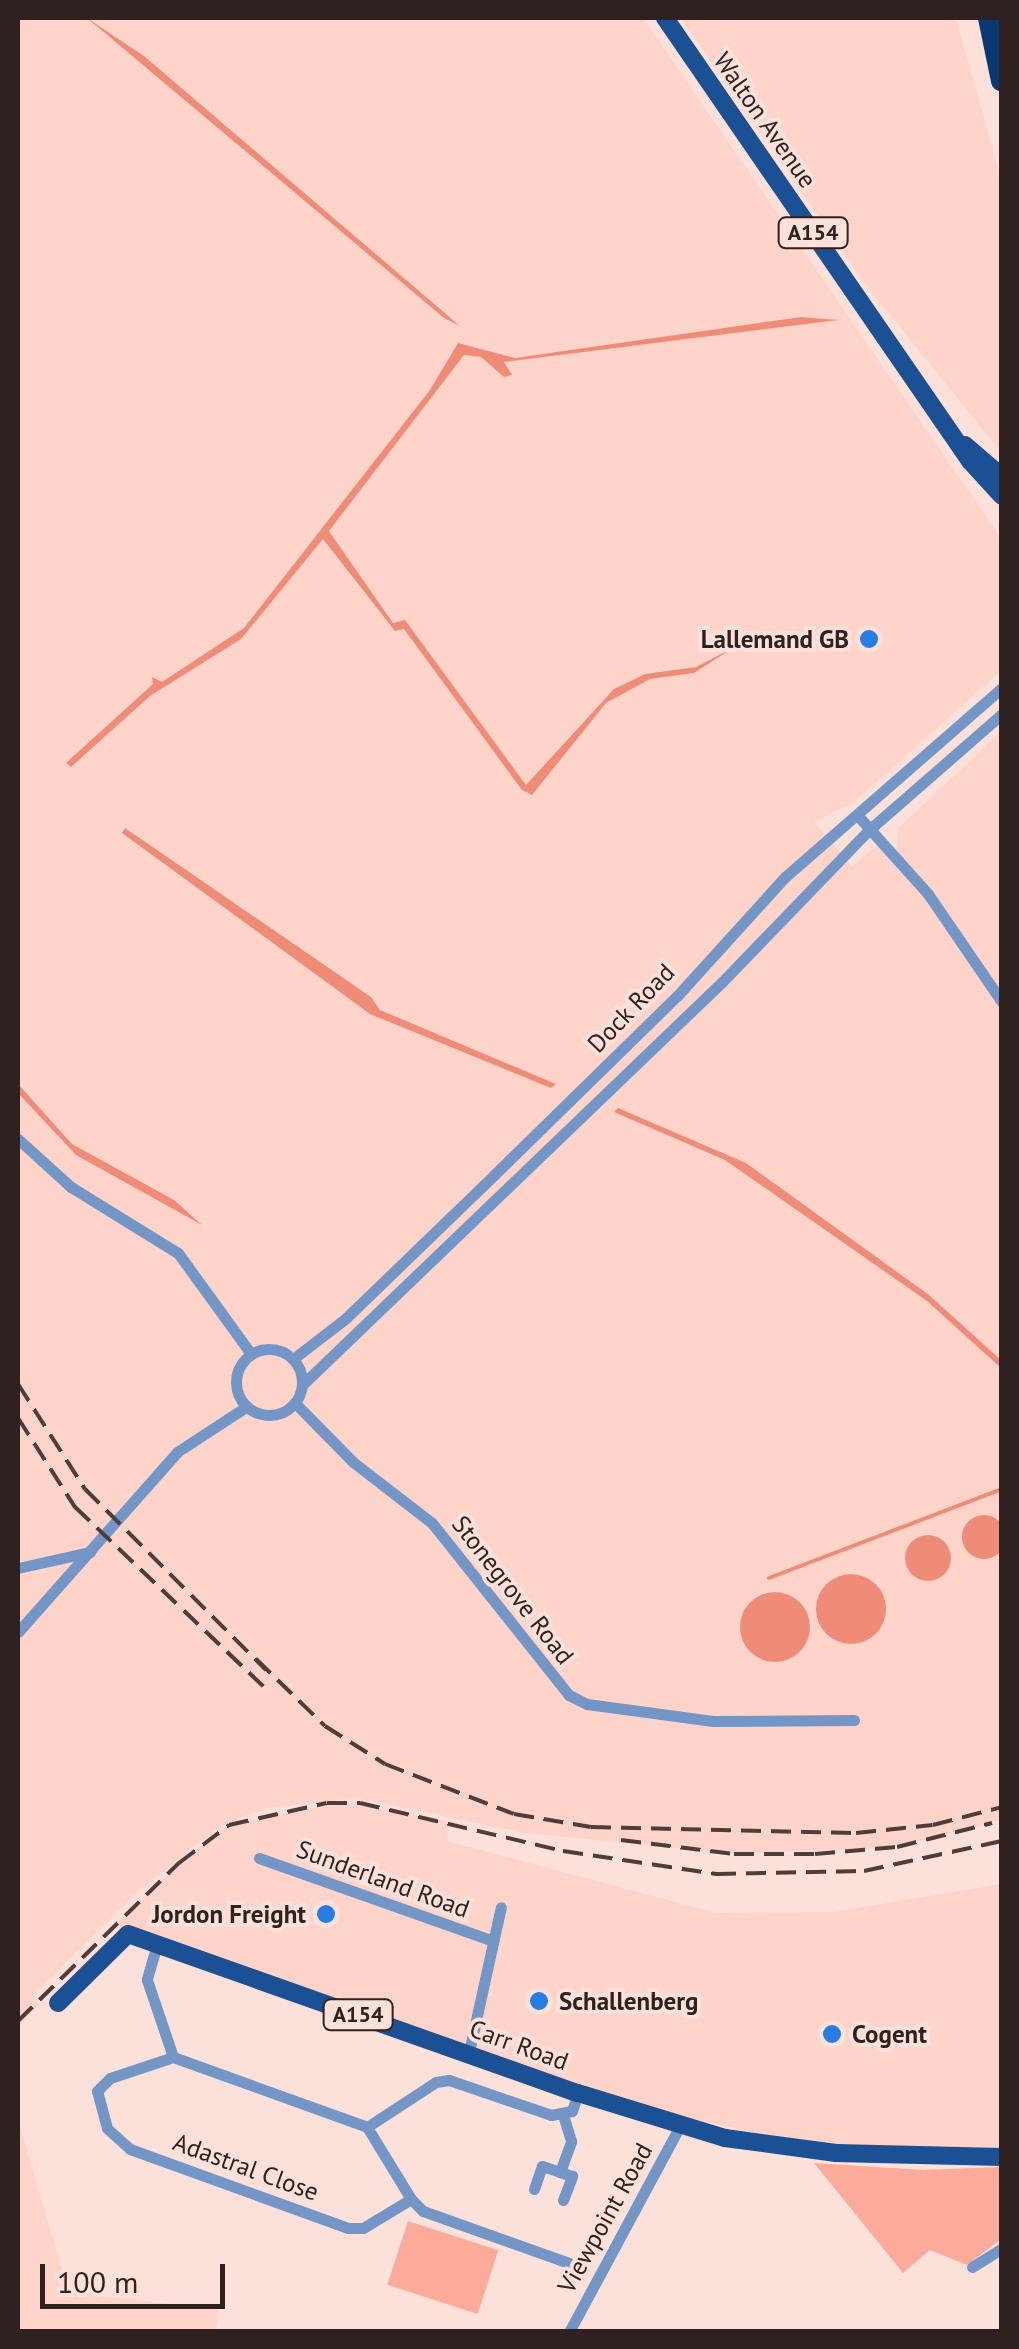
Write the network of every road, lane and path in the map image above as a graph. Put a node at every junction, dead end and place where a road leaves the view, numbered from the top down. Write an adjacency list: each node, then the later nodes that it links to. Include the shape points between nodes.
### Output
1 (665, 18): 4 (main road, Walton Avenue / A154)
2 (989, 18): 3 (highway)
3 (1002, 81)
4 (964, 445): 5 (main road, Walton Avenue / A154); 6 (main road, Walton Avenue / A154)
5 (1002, 478)
6 (1002, 496)
7 (1002, 688): 9 (street, Dock Road)
8 (1002, 714): 10 (street, Dock Road)
9 (859, 817): 10 (street); 14 (street, Dock Road, via 785,877 677,996 346,1318)
10 (870, 829): 11 (street, via 928,894); 15 (street, Dock Road, via 722,982)
11 (1002, 1002)
12 (18, 1139): 13 (street, via 71,1188 178,1253)
13 (251, 1354): 14 (street, via 274,1350); 17 (street, via 236,1386)
14 (292, 1359): 15 (street)
15 (302, 1385): 16 (street)
16 (295, 1403): 17 (street, via 272,1416); 21 (street, Stonegrove Road, via 354,1462 432,1523 569,1695 588,1704 713,1721)
17 (246, 1406): 18 (street, via 178,1452)
18 (90, 1552): 19 (street); 20 (street)
19 (18, 1568)
20 (18, 1632)
21 (854, 1720)
22 (258, 1858): 24 (street, Sunderland Road)
23 (500, 1907): 24 (street)
24 (493, 1941): 27 (street)
25 (157, 1944): 26 (main road, Carr Road / A154, via 128,1934); 27 (main road, Carr Road / A154); 28 (street, via 146,1980)
26 (58, 2003)
27 (469, 2052): 29 (main road, Carr Road / A154)
28 (174, 2057): 32 (street); 36 (street, Adastral Close, via 110,2078 97,2091 107,2128 130,2149 348,2228 362,2228)
29 (578, 2094): 30 (street); 31 (main road, Carr Road / A154)
30 (563, 2115): 32 (street, via 449,2080); 34 (street, via 571,2141)
31 (680, 2126): 33 (main road, Carr Road / A154, via 836,2153); 41 (street, Viewpoint Road)
32 (367, 2127): 36 (street)
33 (1002, 2156)
34 (560, 2172): 35 (street, via 542,2166); 37 (street, via 572,2176)
35 (534, 2190)
36 (411, 2198): 39 (street, via 422,2211)
37 (563, 2200)
38 (1002, 2248): 40 (street)
39 (569, 2263)
40 (972, 2267)
41 (568, 2332)

